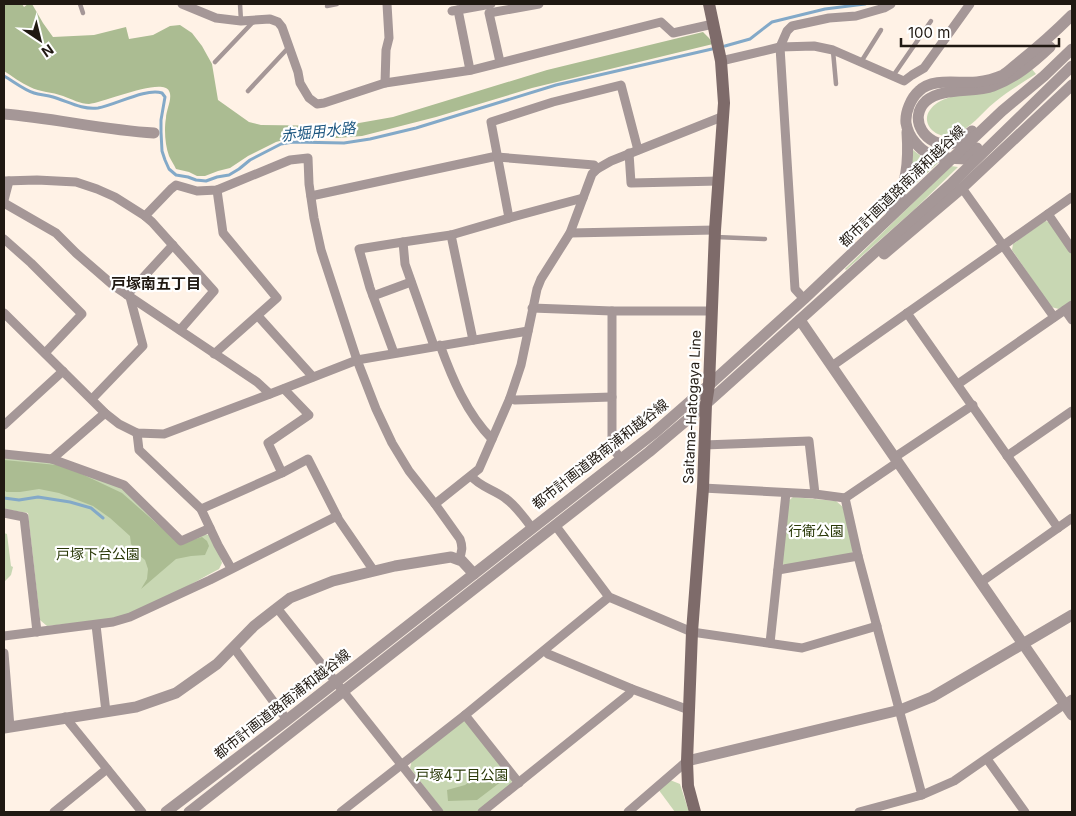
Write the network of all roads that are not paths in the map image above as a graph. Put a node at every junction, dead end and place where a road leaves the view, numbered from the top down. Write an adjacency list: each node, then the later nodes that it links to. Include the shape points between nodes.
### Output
1 (80, 4): 12 (lane)
2 (182, 4): 14 (street, via 216,18)
3 (240, 4): 14 (lane)
4 (337, 4): 11 (lane)
5 (387, 4): 31 (street, via 389,38)
6 (491, 4): 29 (street, via 455,11)
7 (539, 4): 26 (street, via 489,13)
8 (709, 4): 17 (main road, Saitama-Hatogaya Line)
9 (890, 4): 21 (street, via 856,16 792,26)
10 (970, 4): 30 (street, via 924,68 904,81)
11 (327, 6)
12 (83, 13)
13 (1072, 15): 38 (street, via 1003,75 979,82 937,83 918,91 907,113)
14 (241, 21): 15 (street)
15 (254, 21): 20 (street, via 270,19 278,22); 25 (lane)
16 (931, 22): 30 (lane)
17 (713, 24): 24 (main road, Saitama-Hatogaya Line); 26 (street, via 673,33 661,22)
18 (1072, 24): 35 (street, via 1032,64 1008,79 992,87 933,96 925,102 918,119 923,134 938,143 950,144)
19 (881, 30): 27 (lane)
20 (289, 46): 31 (street, via 300,82 309,98 317,104); 34 (lane)
21 (780, 47): 22 (street, via 814,46); 24 (street); 70 (street, via 795,289)
22 (833, 50): 27 (street); 32 (lane)
23 (1072, 50): 35 (street, 都市計画道路南浦和越谷線)
24 (721, 61): 37 (main road, Saitama-Hatogaya Line)
25 (214, 62)
26 (500, 62): 29 (street)
27 (861, 62): 30 (street)
28 (1072, 66): 39 (street, 都市計画道路南浦和越谷線)
29 (470, 70): 31 (street)
30 (892, 76)
31 (385, 83)
32 (836, 84)
33 (1072, 86): 47 (street)
34 (248, 91)
35 (1002, 111): 43 (street, 都市計画道路南浦和越谷線)
36 (4, 114): 40 (street)
37 (724, 116): 41 (street); 46 (main road, Saitama-Hatogaya Line)
38 (906, 123): 43 (street, via 920,148 939,157); 56 (street, via 908,154 905,181)
39 (1008, 129): 43 (street, via 988,138 965,159); 66 (street, 都市計画道路南浦和越谷線)
40 (154, 133)
41 (634, 152): 42 (street, via 621,85 491,122); 44 (street); 46 (street, via 630,183)
42 (497, 157): 44 (street, via 594,165); 49 (street); 55 (street)
43 (953, 158): 56 (street, 都市計画道路南浦和越谷線)
44 (597, 169): 51 (street)
45 (7, 181): 52 (street); 54 (street, via 76,182 97,188)
46 (719, 181): 58 (main road, Saitama-Hatogaya Line)
47 (962, 188): 64 (street); 66 (street, via 878,258)
48 (217, 190): 49 (street, via 290,160 308,158); 54 (street, via 197,191 176,185); 77 (street, via 223,233 277,298)
49 (311, 196): 88 (street, via 321,250)
50 (1072, 197): 53 (street)
51 (583, 198): 55 (street); 57 (street)
52 (4, 202): 68 (street, via 56,233 76,254)
53 (1048, 214): 64 (street); 65 (street)
54 (145, 216): 63 (street)
55 (509, 218): 59 (street)
56 (883, 224): 70 (street, 都市計画道路南浦和越谷線)
57 (570, 233): 58 (street); 72 (street, via 541,279)
58 (715, 234): 61 (lane); 74 (main road, Saitama-Hatogaya Line)
59 (451, 235): 62 (street); 83 (street)
60 (4, 239): 85 (street, via 82,314)
61 (765, 239)
62 (403, 242): 67 (street); 69 (street, via 359,249)
63 (173, 245): 68 (street); 81 (street, via 214,291)
64 (1003, 246): 75 (street); 78 (street)
65 (1072, 249)
66 (852, 273): 79 (street, 都市計画道路南浦和越谷線)
67 (411, 282): 69 (street); 84 (street)
68 (128, 296): 81 (street); 98 (street, via 143,346)
69 (373, 296): 86 (street)
70 (804, 299): 93 (street, 都市計画道路南浦和越谷線)
71 (1069, 307): 78 (street); 80 (street)
72 (532, 308): 73 (street); 82 (street)
73 (612, 311): 74 (street); 96 (street)
74 (712, 311): 93 (main road, Saitama-Hatogaya Line)
75 (908, 312): 89 (street); 92 (street)
76 (4, 313): 85 (street)
77 (258, 316): 87 (street); 91 (street)
78 (1054, 317): 92 (street)
79 (800, 320): 89 (street); 99 (street, 都市計画道路南浦和越谷線)
80 (1072, 320)
81 (180, 330): 87 (street)
82 (528, 331): 83 (street); 97 (street)
83 (473, 340): 84 (street)
84 (437, 346): 86 (street); 107 (street, via 471,412)
85 (45, 353): 90 (street)
86 (394, 353): 88 (street)
87 (214, 354): 95 (street)
88 (357, 360): 91 (street); 120 (street, via 392,443)
89 (832, 366): 113 (street)
90 (63, 371): 98 (street); 104 (street)
91 (313, 377): 94 (street)
92 (958, 384): 100 (street)
93 (709, 385): 99 (main road, Saitama-Hatogaya Line); 112 (street, 都市計画道路南浦和越谷線)
94 (284, 389): 95 (street); 114 (street, via 309,415 268,443)
95 (270, 394): 106 (street, via 164,434)
96 (612, 397): 97 (street); 112 (street, via 612,448)
97 (510, 398): 107 (street)
98 (92, 399): 103 (street)
99 (706, 404): 108 (main road, Saitama-Hatogaya Line); 125 (street, 都市計画道路南浦和越谷線)
100 (972, 405): 110 (street); 113 (street)
101 (1072, 411): 110 (street)
102 (4, 413): 104 (street)
103 (105, 413): 106 (street); 111 (street)
104 (13, 417): 105 (street)
105 (4, 425)
106 (137, 433): 121 (street, via 139,450)
107 (492, 439): 115 (street, via 479,470)
108 (704, 445): 116 (main road, Saitama-Hatogaya Line); 118 (street, via 809,441)
109 (4, 454): 111 (street)
110 (1007, 456): 128 (street)
111 (52, 458): 126 (street, via 124,485 180,540)
112 (621, 459): 127 (street, 都市計画道路南浦和越谷線)
113 (897, 460): 119 (street); 135 (street)
114 (282, 473): 121 (street); 123 (street, via 308,459)
115 (471, 476): 120 (street); 127 (street, via 506,498)
116 (703, 488): 117 (street); 142 (main road, Saitama-Hatogaya Line)
117 (786, 493): 118 (street); 132 (street)
118 (815, 494): 119 (street)
119 (845, 498): 129 (street)
120 (435, 504): 130 (street, via 460,539 462,552)
121 (201, 508): 126 (street)
122 (4, 513): 141 (street, via 24,517)
123 (336, 516): 131 (street); 133 (street)
124 (1072, 518): 128 (street)
125 (555, 525): 136 (street); 151 (street, 都市計画道路南浦和越谷線)
126 (210, 528): 131 (street)
127 (532, 528): 134 (street, 都市計画道路南浦和越谷線)
128 (1058, 528): 135 (street)
129 (858, 556): 132 (street); 140 (street)
130 (459, 559): 133 (street, via 451,557); 134 (street)
131 (231, 568): 139 (street, via 130,617)
132 (778, 570): 144 (street)
133 (374, 571): 137 (street, via 333,581 290,598)
134 (474, 574): 149 (street, 都市計画道路南浦和越谷線)
135 (981, 582): 145 (street)
136 (610, 597): 142 (street); 147 (street)
137 (277, 608): 146 (street); 149 (street)
138 (1072, 615): 145 (street)
139 (96, 625): 141 (street); 155 (street)
140 (877, 626): 144 (street, via 802,648); 154 (street)
141 (37, 632): 143 (street)
142 (692, 632): 144 (street); 153 (main road, Saitama-Hatogaya Line)
143 (4, 636)
144 (770, 643)
145 (1023, 643): 152 (street); 154 (street, via 932,696)
146 (234, 648): 155 (street, via 176,692 136,707); 159 (street)
147 (545, 650): 150 (street); 156 (street)
148 (4, 653): 160 (street)
149 (335, 682): 151 (street); 159 (street, 都市計画道路南浦和越谷線)
150 (632, 689): 153 (street); 165 (street)
151 (343, 692): 163 (street); 170 (street, 都市計画道路南浦和越谷線)
152 (1069, 702): 157 (street); 161 (street)
153 (689, 710): 162 (main road, Saitama-Hatogaya Line)
154 (900, 710): 162 (street); 166 (street)
155 (106, 712): 158 (street)
156 (465, 715): 163 (street); 165 (street)
157 (1072, 715)
158 (65, 717): 160 (street); 164 (street)
159 (287, 720): 169 (street, 都市計画道路南浦和越谷線)
160 (7, 728)
161 (987, 759): 166 (street, via 954,781); 177 (street)
162 (687, 761): 174 (street); 175 (main road, Saitama-Hatogaya Line, via 688,786)
163 (400, 765): 171 (street); 172 (street)
164 (106, 769): 167 (street); 168 (street)
165 (519, 783): 173 (street)
166 (922, 796): 176 (street)
167 (54, 812)
168 (142, 812)
169 (166, 812)
170 (189, 812)
171 (341, 812)
172 (439, 812)
173 (482, 812)
174 (628, 812)
175 (695, 812)
176 (859, 812)
177 (1025, 812)

